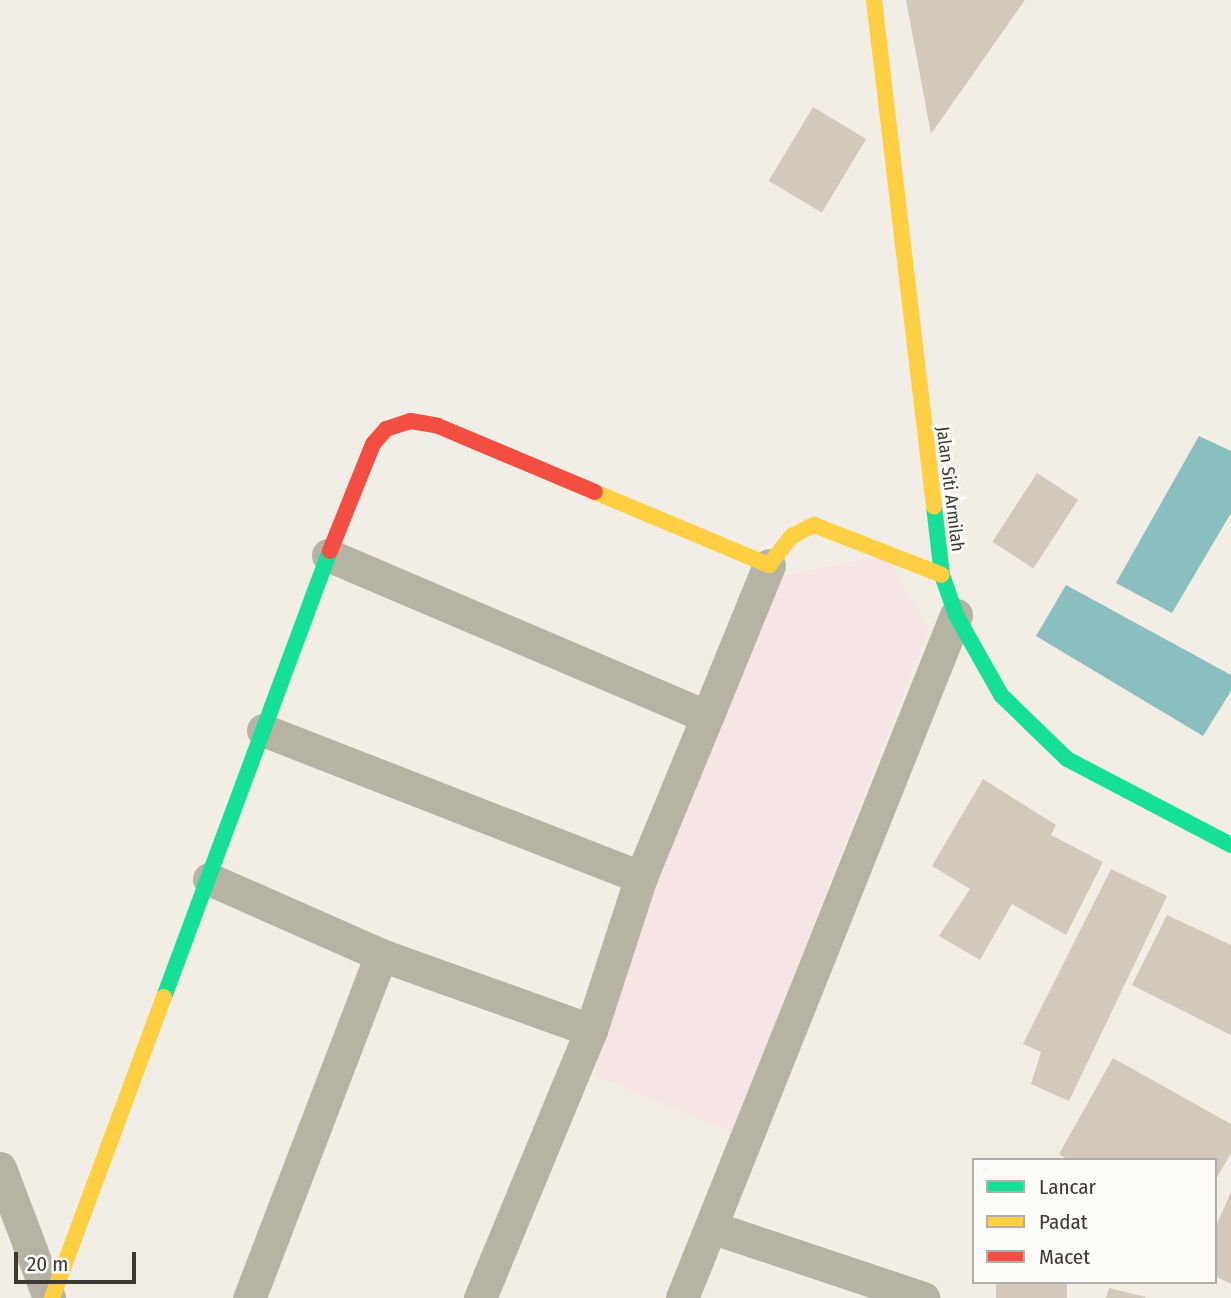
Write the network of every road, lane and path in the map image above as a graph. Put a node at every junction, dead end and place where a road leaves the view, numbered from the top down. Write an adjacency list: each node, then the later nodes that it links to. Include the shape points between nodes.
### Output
1 (874, 0): 4 (street, Jalan Siti Armilah)
2 (328, 555): 3 (street, via 373,444 386,429 411,421 438,426); 6 (street); 7 (street)
3 (769, 565): 4 (street, via 792,536 814,525); 6 (street)
4 (942, 575): 5 (street, Jalan Siti Armilah)
5 (956, 615): 8 (street, Jalan Siti Armilah, via 1001,695 1067,759); 14 (street)
6 (707, 717): 9 (street)
7 (263, 730): 9 (street); 10 (street)
8 (1231, 845)
9 (641, 877): 12 (street)
10 (209, 879): 11 (street); 15 (street)
11 (381, 955): 12 (street); 16 (street)
12 (591, 1030): 17 (street)
13 (0, 1168): 15 (street)
14 (711, 1227): 18 (street); 19 (street)
15 (51, 1298)
16 (249, 1298)
17 (480, 1298)
18 (682, 1298)
19 (923, 1298)

